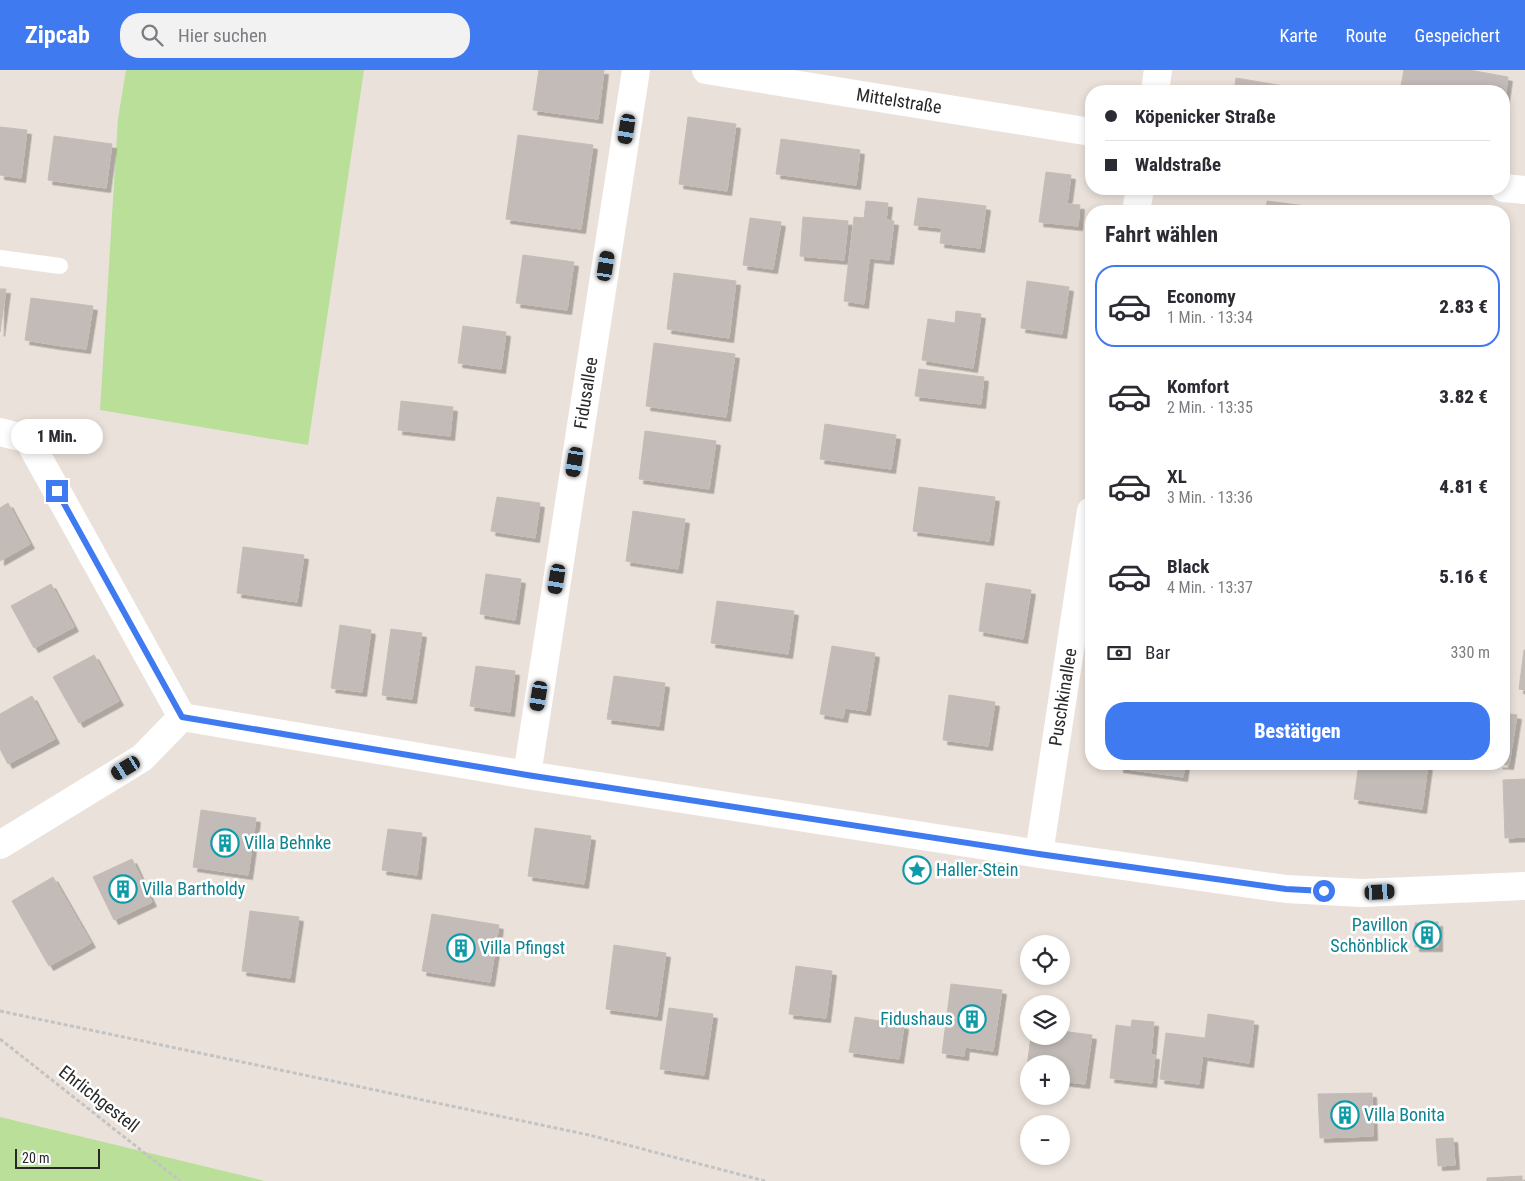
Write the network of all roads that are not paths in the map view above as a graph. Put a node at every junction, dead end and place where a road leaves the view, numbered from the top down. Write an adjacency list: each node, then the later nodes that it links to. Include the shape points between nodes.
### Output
1 (636, 70): 13 (street, Fidusallee)
2 (706, 70): 5 (street, Mittelstraße)
3 (1158, 70): 4 (street)
4 (1156, 85)
5 (1085, 131)
6 (1510, 189): 7 (street)
7 (1525, 190)
8 (0, 258): 9 (lane)
9 (60, 266)
10 (0, 432): 12 (street, via 28,438)
11 (1085, 551): 15 (street, Puschkinallee)
12 (182, 717): 13 (street); 14 (street, via 142,758)
13 (527, 775): 15 (street)
14 (0, 845)
15 (1039, 854): 16 (street, via 1286,889 1362,893)
16 (1525, 886)

